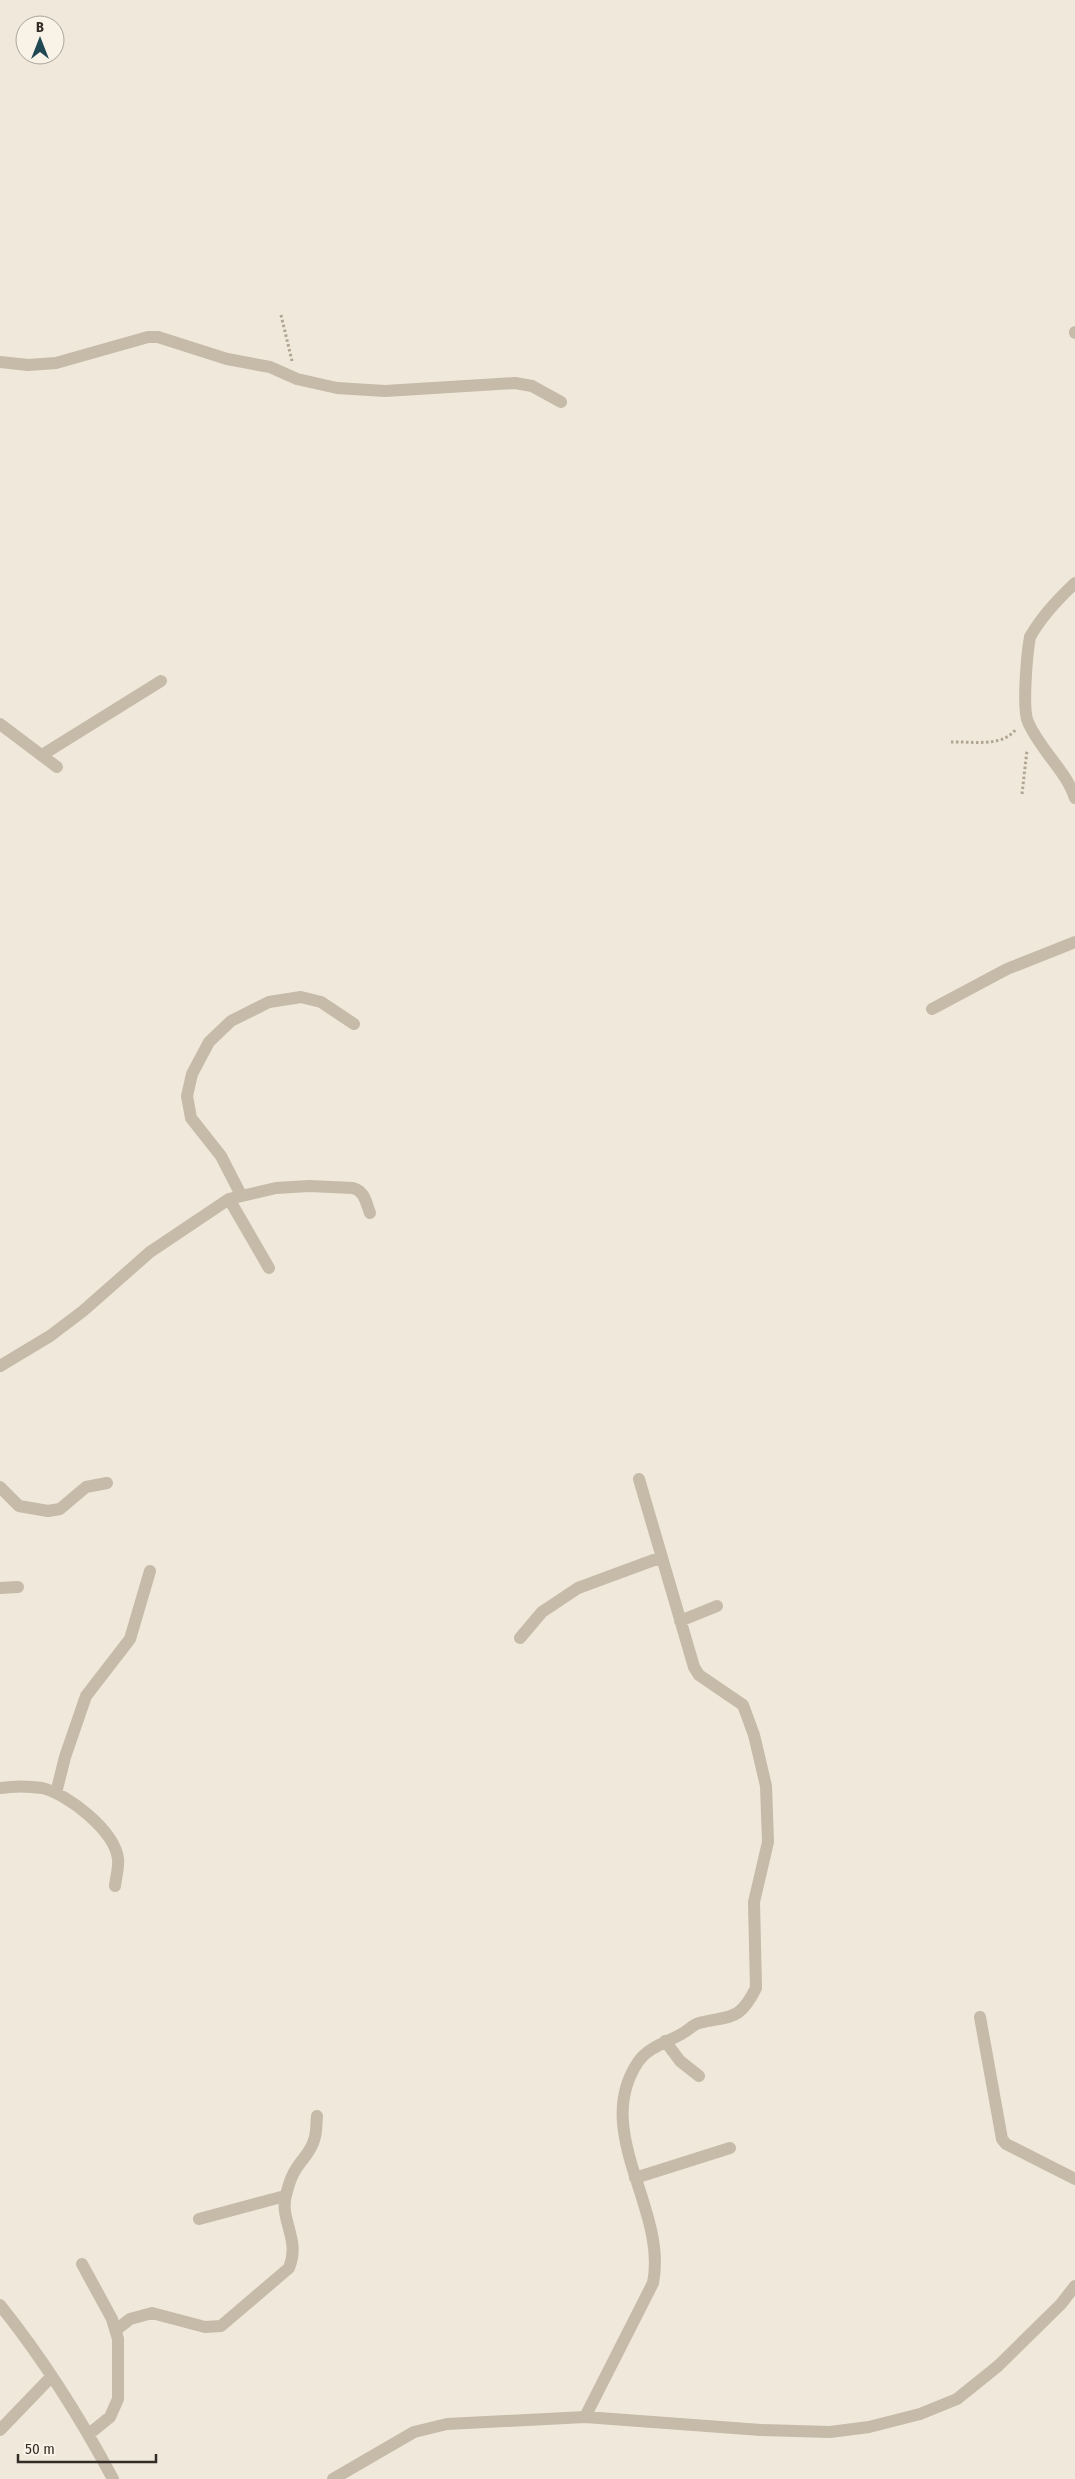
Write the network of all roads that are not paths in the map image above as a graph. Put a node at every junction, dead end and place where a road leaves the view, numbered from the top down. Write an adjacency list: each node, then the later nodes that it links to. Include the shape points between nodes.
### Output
1 (0, 362): 2 (street, via 56,363 158,337 337,388 385,391 520,384 532,386)
2 (561, 402)
3 (1075, 583): 8 (street, via 1030,637 1026,714 1031,728 1066,777)
4 (161, 681): 6 (street)
5 (0, 724): 6 (street)
6 (42, 755): 7 (street)
7 (57, 767)
8 (1075, 798)
9 (1075, 942): 10 (street, via 1007,969)
10 (932, 1010)
11 (354, 1024): 12 (street, via 321,1002 301,997 269,1002 231,1021 208,1042 192,1074 187,1096 191,1118 220,1156)
12 (235, 1197): 13 (street, via 300,1186 353,1188 364,1195); 14 (street); 15 (street, via 150,1252 83,1311 50,1336)
13 (370, 1213)
14 (269, 1268)
15 (0, 1366)
16 (639, 1479): 19 (street)
17 (107, 1483): 18 (street, via 86,1487 60,1509 48,1511 19,1506)
18 (0, 1487)
19 (662, 1558): 24 (street); 25 (street, via 578,1588 542,1612)
20 (150, 1571): 27 (street, via 130,1639 86,1696)
21 (18, 1587): 22 (street)
22 (0, 1588)
23 (717, 1606): 24 (street)
24 (680, 1621): 30 (street, via 699,1675 738,1700 745,1710 766,1786 768,1842 755,1891 756,1988 745,2008 737,2014 694,2025)
25 (520, 1638)
26 (0, 1788): 27 (street, via 41,1788)
27 (56, 1792): 28 (street, via 76,1805 106,1833 118,1858)
28 (115, 1886)
29 (980, 2017): 35 (street, via 1002,2139)
30 (665, 2041): 31 (street, via 680,2061); 34 (street, via 638,2061 625,2094 623,2124)
31 (699, 2076)
32 (317, 2116): 36 (street, via 315,2139 308,2155 295,2170)
33 (730, 2148): 34 (street)
34 (635, 2178): 43 (street, via 653,2241 653,2283)
35 (1075, 2179)
36 (285, 2196): 37 (street); 41 (street, via 285,2213 294,2242 289,2268 221,2326 204,2327 152,2313 130,2319)
37 (199, 2219)
38 (82, 2264): 41 (street)
39 (1075, 2286): 43 (street, via 998,2366 957,2398 920,2414 869,2427 830,2432)
40 (0, 2304): 42 (street)
41 (116, 2330): 45 (street, via 118,2399 110,2416)
42 (52, 2376): 44 (street); 45 (street)
43 (585, 2417): 47 (street, via 439,2426 414,2432)
44 (0, 2430)
45 (89, 2434): 46 (street)
46 (113, 2479)
47 (333, 2479)

